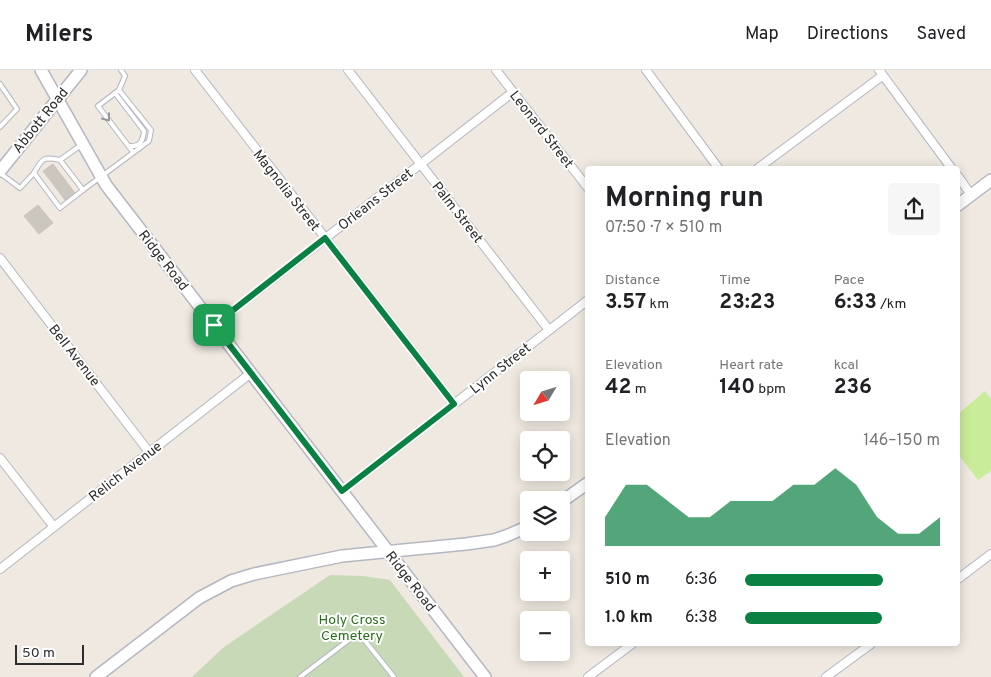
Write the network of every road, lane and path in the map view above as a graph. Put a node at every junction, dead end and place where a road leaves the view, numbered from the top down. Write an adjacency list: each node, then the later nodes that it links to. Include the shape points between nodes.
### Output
1 (41, 70): 12 (street, Ridge Road)
2 (81, 70): 12 (street, Abbott Road)
3 (121, 70): 10 (lane, via 125,76)
4 (195, 70): 31 (street, Magnolia Street)
5 (348, 70): 18 (street, Palm Street)
6 (496, 70): 11 (street, Leonard Street)
7 (649, 71): 19 (street)
8 (880, 73): 20 (street); 21 (street)
9 (0, 84): 13 (lane, via 17,109)
10 (118, 91): 15 (lane, via 144,131 139,145); 15 (lane, one-way to 15, via 98,106); 16 (lane, via 151,130 149,141)
11 (513, 92): 18 (street, Orleans Street); 27 (street, Leonard Street)
12 (57, 99): 14 (street, Ridge Road); 22 (street, Abbott Road)
13 (0, 127)
14 (82, 144): 17 (lane); 24 (street, Ridge Road)
15 (129, 146): 16 (lane)
16 (133, 152): 24 (lane)
17 (60, 160): 23 (lane, via 44,158); 28 (lane)
18 (421, 164): 31 (street, Orleans Street); 35 (street, Palm Street)
19 (717, 166)
20 (760, 166)
21 (950, 166)
22 (0, 172): 23 (lane, via 20,188)
23 (34, 172): 28 (lane, via 60,208)
24 (101, 176): 28 (lane); 34 (street, Ridge Road)
25 (960, 179): 29 (street)
26 (991, 180): 29 (street)
27 (585, 184)
28 (83, 190)
29 (972, 194): 30 (street)
30 (960, 203)
31 (325, 238): 34 (street, Orleans Street); 37 (street, Magnolia Street)
32 (2, 264): 38 (street, Bell Avenue)
33 (585, 302): 35 (street, Lynn Street)
34 (214, 325): 36 (street, Ridge Road)
35 (550, 330): 37 (street, Lynn Street)
36 (251, 373): 38 (street, Relich Avenue); 41 (street, Ridge Road)
37 (454, 404): 41 (street, Lynn Street)
38 (149, 452): 43 (street, Relich Avenue)
39 (0, 458): 43 (street)
40 (585, 486): 42 (street)
41 (342, 491): 45 (street, Ridge Road)
42 (570, 496)
43 (54, 527): 47 (street, Relich Avenue)
44 (520, 530): 45 (street, via 494,540)
45 (388, 552): 51 (street, via 342,556 231,581 199,598); 54 (street, Ridge Road)
46 (991, 554): 48 (street)
47 (0, 569)
48 (960, 577)
49 (629, 646): 55 (street)
50 (869, 646): 56 (street)
51 (96, 677)
52 (300, 677): 53 (lane, via 350,638 362,637)
53 (394, 677)
54 (485, 677)
55 (588, 677)
56 (826, 677)

